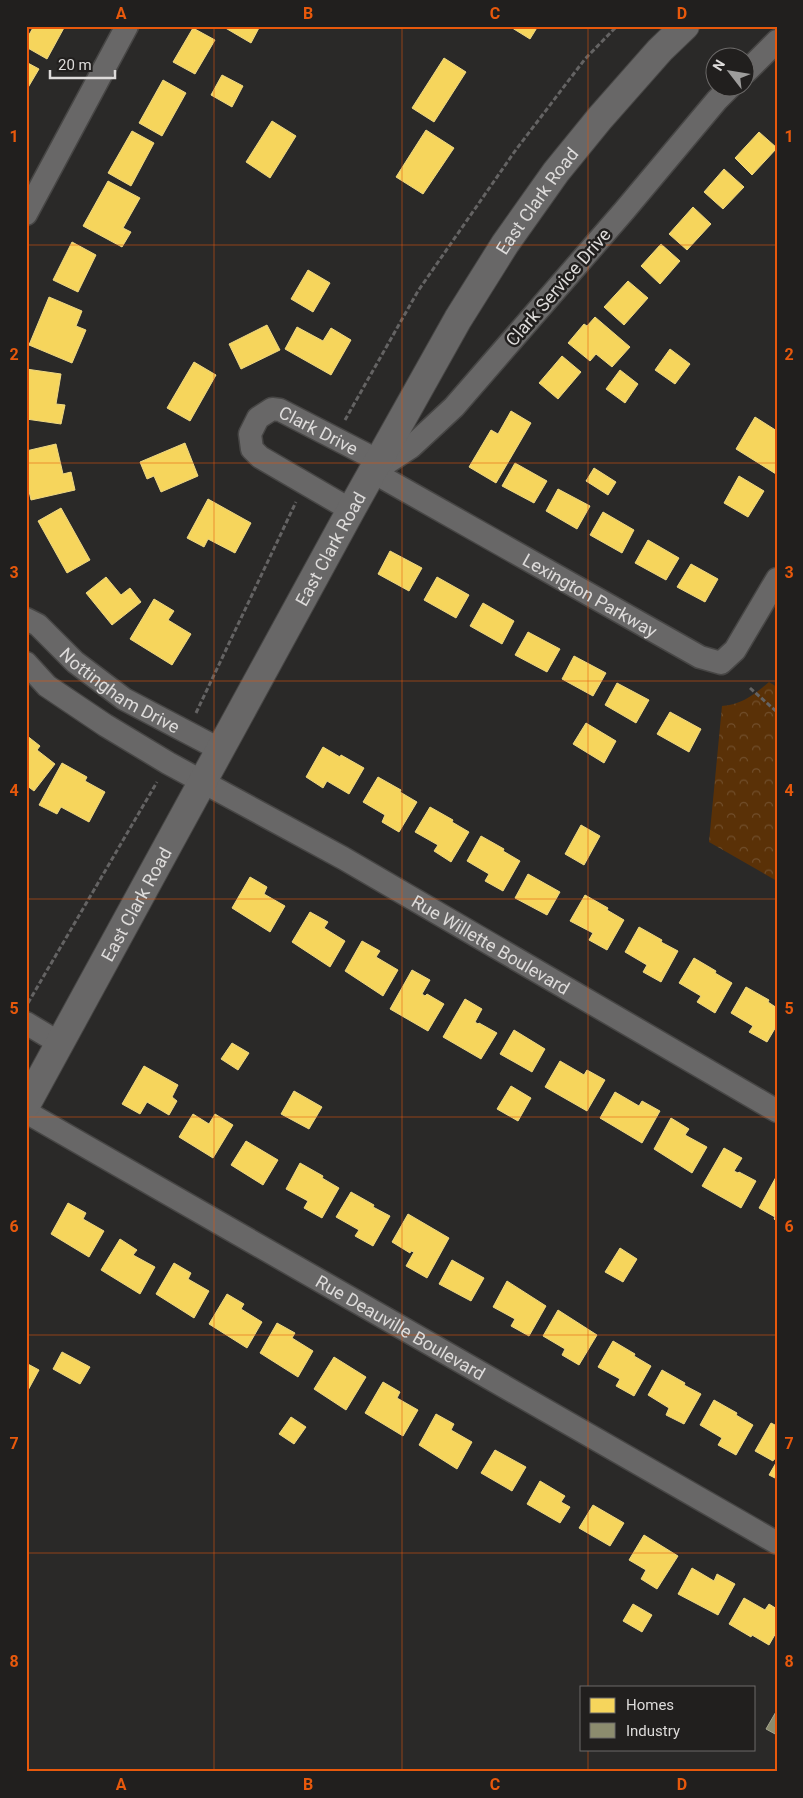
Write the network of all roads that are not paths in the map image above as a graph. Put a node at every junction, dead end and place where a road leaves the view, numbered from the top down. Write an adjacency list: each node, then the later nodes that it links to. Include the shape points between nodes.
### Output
1 (127, 26): 6 (street)
2 (685, 26): 7 (main road, East Clark Road, via 600,118 510,236 458,319)
3 (777, 41): 4 (street)
4 (756, 62)
5 (718, 98): 7 (street, Clark Service Drive, via 454,407 411,447)
6 (26, 214)
7 (376, 467): 8 (main road, East Clark Road); 8 (street, Clark Drive, via 280,410 272,409 258,418 250,434 252,449 256,453); 9 (street, Lexington Parkway, via 700,657 721,663 735,650)
8 (351, 510): 12 (main road, East Clark Road)
9 (777, 580)
10 (26, 619): 12 (street, Nottingham Drive, via 38,625 75,662 124,699)
11 (26, 663): 13 (street, Nottingham Drive, via 48,686 105,725)
12 (221, 750): 13 (main road, East Clark Road)
13 (203, 782): 15 (main road, East Clark Road); 17 (street, Rue Willette Boulevard, via 342,858)
14 (26, 1023): 15 (street)
15 (61, 1044): 16 (main road, East Clark Road)
16 (26, 1105)
17 (777, 1111)
18 (26, 1112): 19 (street, Rue Deauville Boulevard)
19 (777, 1543)

